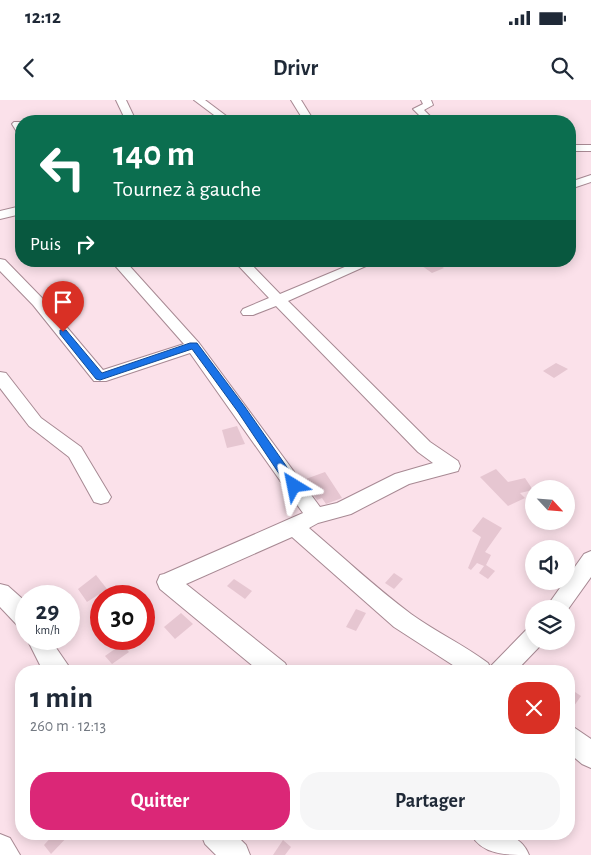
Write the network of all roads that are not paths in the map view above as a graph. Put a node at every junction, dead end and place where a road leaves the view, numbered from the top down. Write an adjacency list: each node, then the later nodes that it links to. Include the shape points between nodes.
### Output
1 (121, 100): 5 (street)
2 (199, 100): 6 (street)
3 (296, 100): 7 (street)
4 (426, 100): 8 (street, via 428,105 418,110)
5 (128, 115)
6 (220, 115)
7 (306, 115)
8 (424, 115)
9 (576, 148): 10 (street)
10 (591, 148)
11 (591, 178): 12 (street)
12 (576, 184)
13 (15, 211): 14 (street)
14 (0, 215)
15 (0, 263): 21 (street, via 38,302 100,377)
16 (123, 267): 21 (street)
17 (246, 267): 19 (street)
18 (353, 267): 19 (street)
19 (278, 300): 20 (street); 24 (street, via 424,446 451,466 410,476 348,507)
20 (248, 312)
21 (194, 346): 24 (street)
22 (0, 377): 23 (street, via 35,422 75,452)
23 (101, 497)
24 (315, 515): 25 (street)
25 (294, 527): 33 (street, via 170,581); 34 (street, via 402,620)
26 (591, 560): 28 (street)
27 (0, 593): 29 (street)
28 (562, 600)
29 (15, 606)
30 (525, 646): 35 (street)
31 (44, 650): 32 (street)
32 (54, 665)
33 (270, 665)
34 (472, 665)
35 (506, 665)
36 (575, 742): 37 (street)
37 (591, 755)
38 (221, 840): 42 (street)
39 (494, 840): 43 (street)
40 (0, 848): 41 (street)
41 (6, 855)
42 (236, 855)
43 (515, 855)

